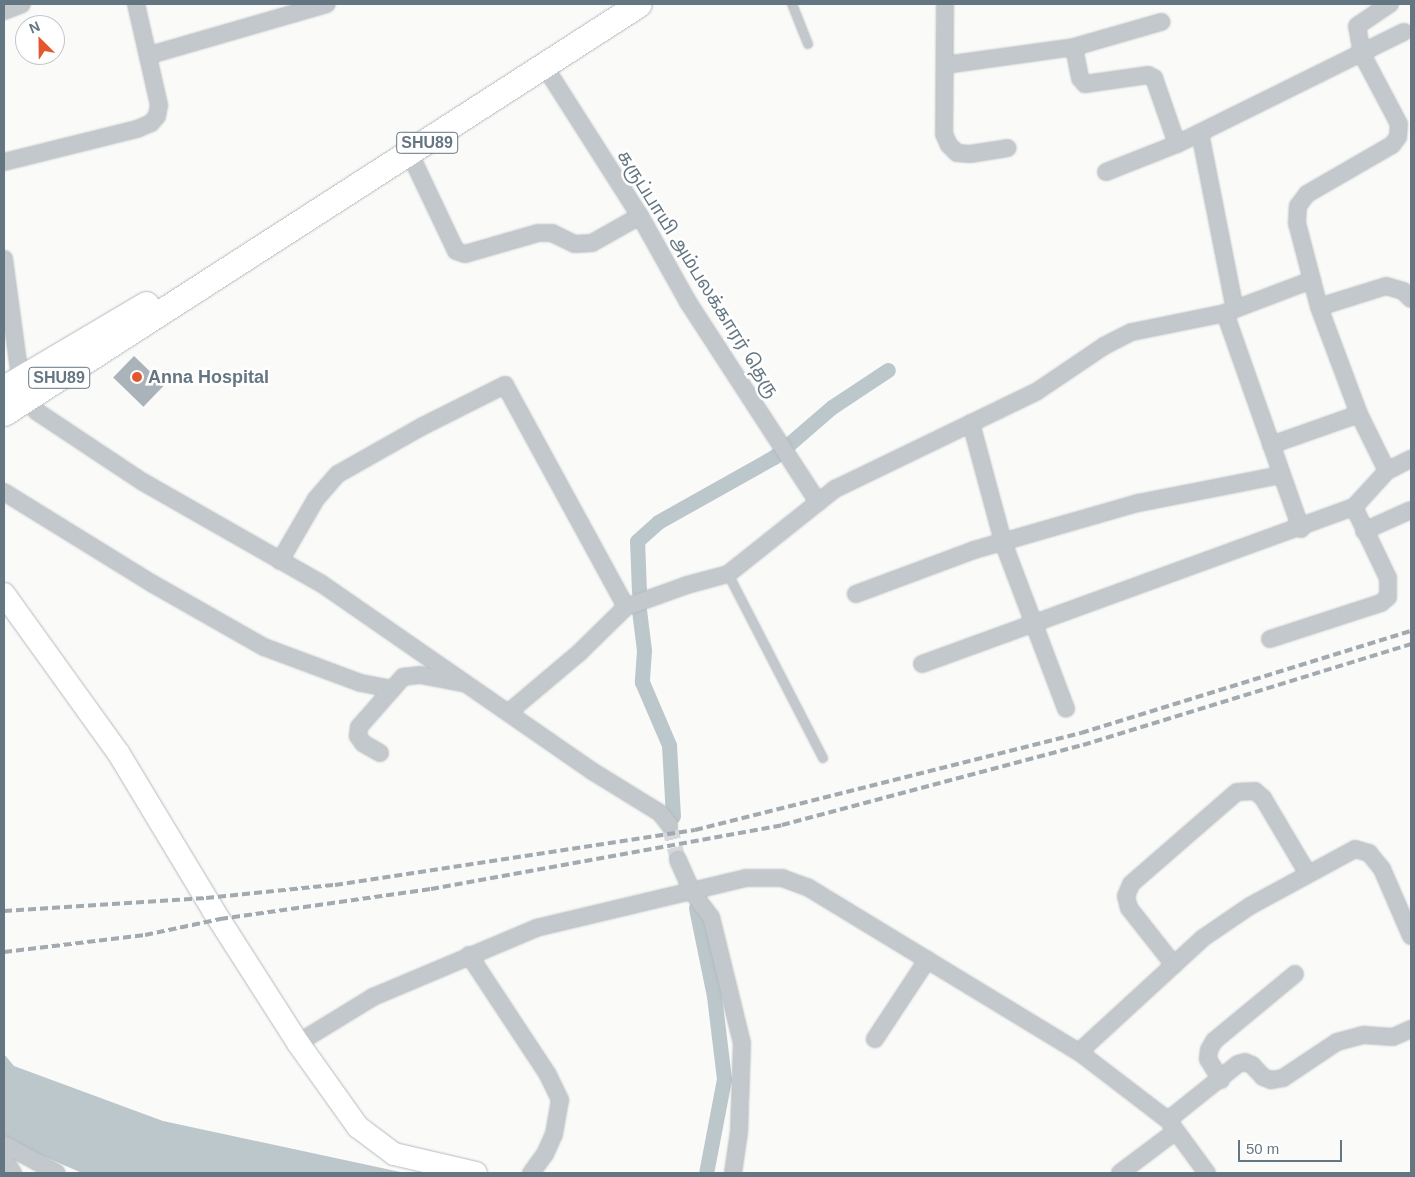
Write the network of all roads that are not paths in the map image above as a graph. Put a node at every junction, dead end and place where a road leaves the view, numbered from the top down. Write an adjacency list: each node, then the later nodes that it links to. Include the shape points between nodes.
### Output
1 (22, 4): 8 (street)
2 (136, 4): 15 (street)
3 (327, 4): 15 (street)
4 (639, 4): 9 (main road, SHU89)
5 (792, 4): 12 (lane)
6 (945, 4): 16 (street)
7 (1390, 4): 14 (street, via 1357,26)
8 (4, 10)
9 (614, 11): 17 (main road, SHU89)
10 (1161, 22): 13 (street)
11 (1404, 32): 14 (street)
12 (808, 44)
13 (1074, 47): 16 (street); 19 (street, via 1080,78 1086,84 1148,76 1154,78)
14 (1362, 54): 18 (street); 27 (street, via 1399,124 1398,137 1392,145 1306,194 1298,206 1297,223)
15 (150, 55): 22 (street, via 160,105 151,123)
16 (945, 65): 20 (street, via 944,134 948,145 956,153 970,154)
17 (545, 67): 21 (main road, SHU89); 24 (street, கருப்பாயி அம்பலக்காரர் தெரு)
18 (1200, 133): 19 (street); 30 (street)
19 (1177, 144): 23 (street)
20 (1008, 148)
21 (410, 154): 24 (street, via 456,250 465,254 538,233 552,233 575,244 592,242); 26 (main road, SHU89)
22 (4, 162)
23 (1106, 172)
24 (640, 216): 42 (street, கருப்பாயி அம்பலக்காரர் தெரு, via 688,302)
25 (4, 259): 31 (street)
26 (214, 279): 31 (main road, via 180,285); 32 (main road, via 196,301 106,368); 33 (main road, SHU89)
27 (1312, 280): 29 (street); 30 (street)
28 (1411, 299): 29 (street, via 1403,291 1386,286)
29 (1319, 307): 34 (street)
30 (1230, 311): 35 (street, via 1132,332 1104,346 1036,392); 37 (street)
31 (12, 383)
32 (36, 410): 36 (main road); 48 (street, via 143,482)
33 (4, 413)
34 (1359, 414): 37 (street); 39 (street)
35 (971, 423): 42 (street, via 835,489); 47 (street)
36 (4, 431)
37 (1271, 445): 40 (street)
38 (1411, 459): 39 (street)
39 (1387, 471): 43 (street)
40 (1281, 475): 45 (street); 47 (street, via 1138,503)
41 (4, 492): 57 (street, via 153,584 264,647 361,683)
42 (818, 502): 49 (street)
43 (1354, 507): 45 (street); 46 (street)
44 (1411, 510): 46 (street)
45 (1301, 529): 53 (street)
46 (1364, 531): 54 (street, via 1388,578 1388,597 1381,603)
47 (1003, 542): 51 (street); 53 (street)
48 (280, 561): 52 (street, via 316,499 338,474 505,385); 56 (street, via 322,584)
49 (728, 574): 52 (street); 61 (lane)
50 (4, 594): 73 (main road, via 119,754)
51 (856, 594)
52 (626, 607): 59 (street, via 579,653)
53 (1033, 624): 55 (street); 58 (street)
54 (1270, 639)
55 (922, 664)
56 (467, 683): 57 (street, via 420,675 403,677); 59 (street)
57 (392, 689): 60 (street, via 359,727 358,736 363,743)
58 (1066, 709)
59 (509, 712): 62 (street, via 592,771 660,813)
60 (380, 753)
61 (823, 758)
62 (668, 824)
63 (678, 860): 65 (street)
64 (1308, 874): 66 (street, via 1354,849 1369,853 1382,869); 69 (street, via 1242,911 1203,938); 69 (street, via 1262,798 1255,791 1237,792 1137,878 1126,896 1129,908)
65 (692, 892): 67 (street, via 536,928); 68 (street, via 746,878 782,878 809,888); 83 (street, via 711,916 742,1043 739,1132)
66 (1411, 934)
67 (469, 955): 73 (street, via 374,997); 82 (street, via 548,1075 560,1100 554,1134)
68 (927, 960): 72 (street); 74 (street)
69 (1174, 965): 74 (street)
70 (1295, 974): 75 (street, via 1214,1041 1208,1059)
71 (1411, 1030): 75 (street, via 1393,1037 1364,1035 1337,1042 1283,1078 1271,1080 1263,1077 1245,1062)
72 (875, 1039)
73 (298, 1043): 81 (main road, via 358,1127 394,1154)
74 (1079, 1052): 76 (street)
75 (1221, 1080): 76 (street)
76 (1172, 1126): 84 (street); 85 (street)
77 (4, 1144): 80 (street)
78 (4, 1159): 79 (street)
79 (13, 1173)
80 (56, 1173)
81 (476, 1173)
82 (531, 1173)
83 (733, 1173)
84 (1120, 1173)
85 (1207, 1173)

